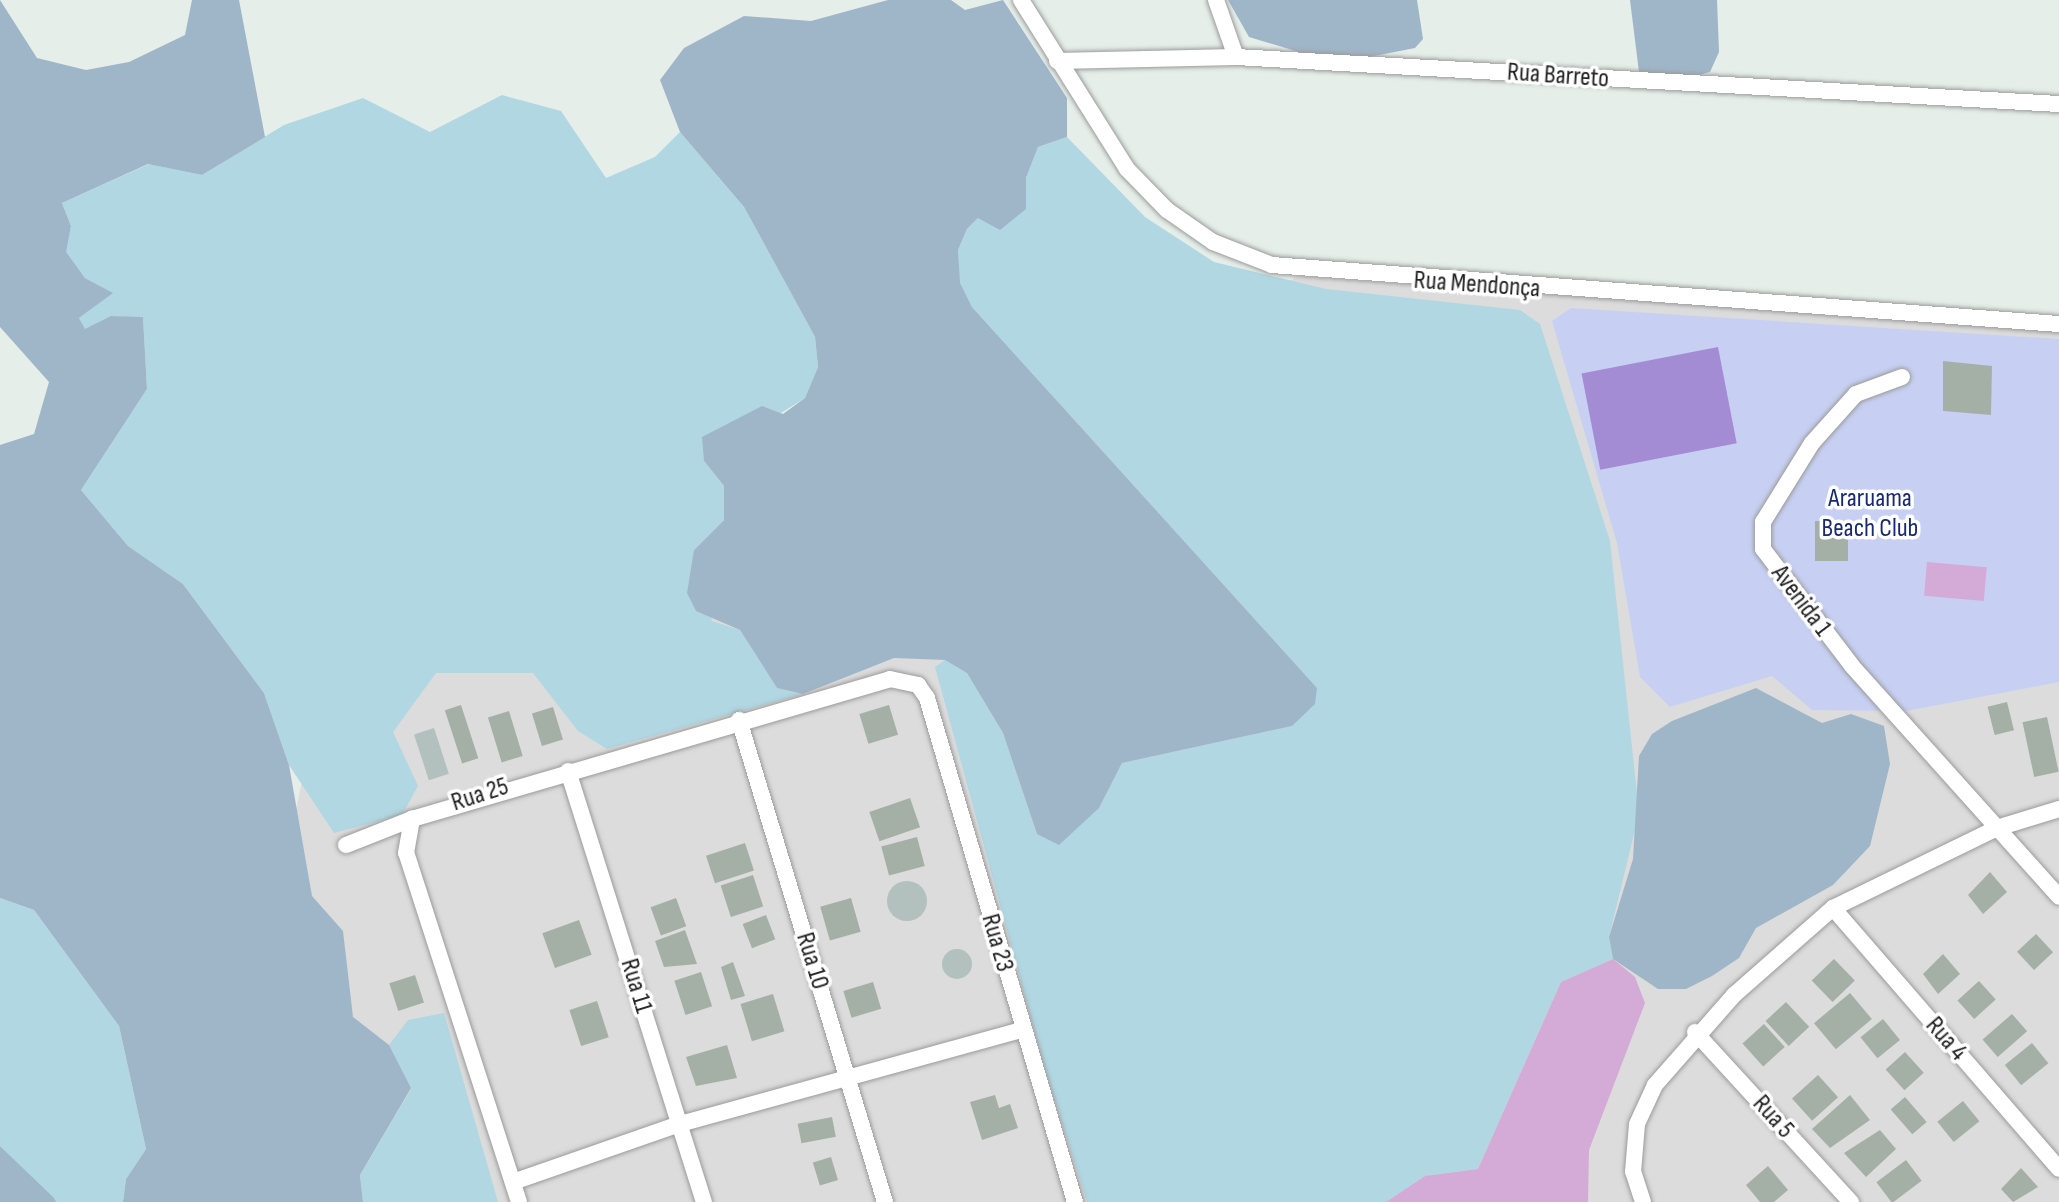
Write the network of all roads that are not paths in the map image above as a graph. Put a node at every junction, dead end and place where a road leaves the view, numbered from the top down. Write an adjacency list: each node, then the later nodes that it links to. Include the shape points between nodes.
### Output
1 (1021, 0): 4 (street, Rua Mendonça)
2 (1216, 0): 3 (street)
3 (1236, 57): 4 (street, Rua Barreto); 5 (street, Rua Barreto)
4 (1057, 61): 6 (street, Rua Mendonça, via 1127,169 1167,210 1213,242 1272,265)
5 (2059, 104)
6 (2059, 324)
7 (1902, 377): 13 (street, Avenida 1, via 1856,394 1812,443 1763,522 1763,549 1852,666)
8 (918, 685): 9 (street, Rua 25, via 890,679); 17 (street, Rua 23)
9 (739, 720): 10 (street, Rua 25); 19 (street, Rua 10)
10 (568, 771): 12 (street, Rua 25); 20 (street, Rua 11)
11 (2059, 809): 13 (street)
12 (412, 819): 14 (street, Rua 25); 22 (street, via 406,853)
13 (1997, 828): 15 (street, Avenida 1); 16 (street)
14 (346, 845)
15 (2059, 897)
16 (1833, 908): 18 (street); 21 (street, Rua 4)
17 (1021, 1030): 19 (street); 26 (street, Rua 23)
18 (1695, 1032): 27 (street, via 1655,1085 1637,1124 1633,1172); 28 (street, Rua 5)
19 (847, 1078): 20 (street); 25 (street, Rua 10)
20 (680, 1124): 22 (street); 24 (street, Rua 11)
21 (2059, 1169)
22 (513, 1182): 23 (street)
23 (519, 1202)
24 (704, 1202)
25 (885, 1202)
26 (1075, 1202)
27 (1643, 1202)
28 (1851, 1202)

